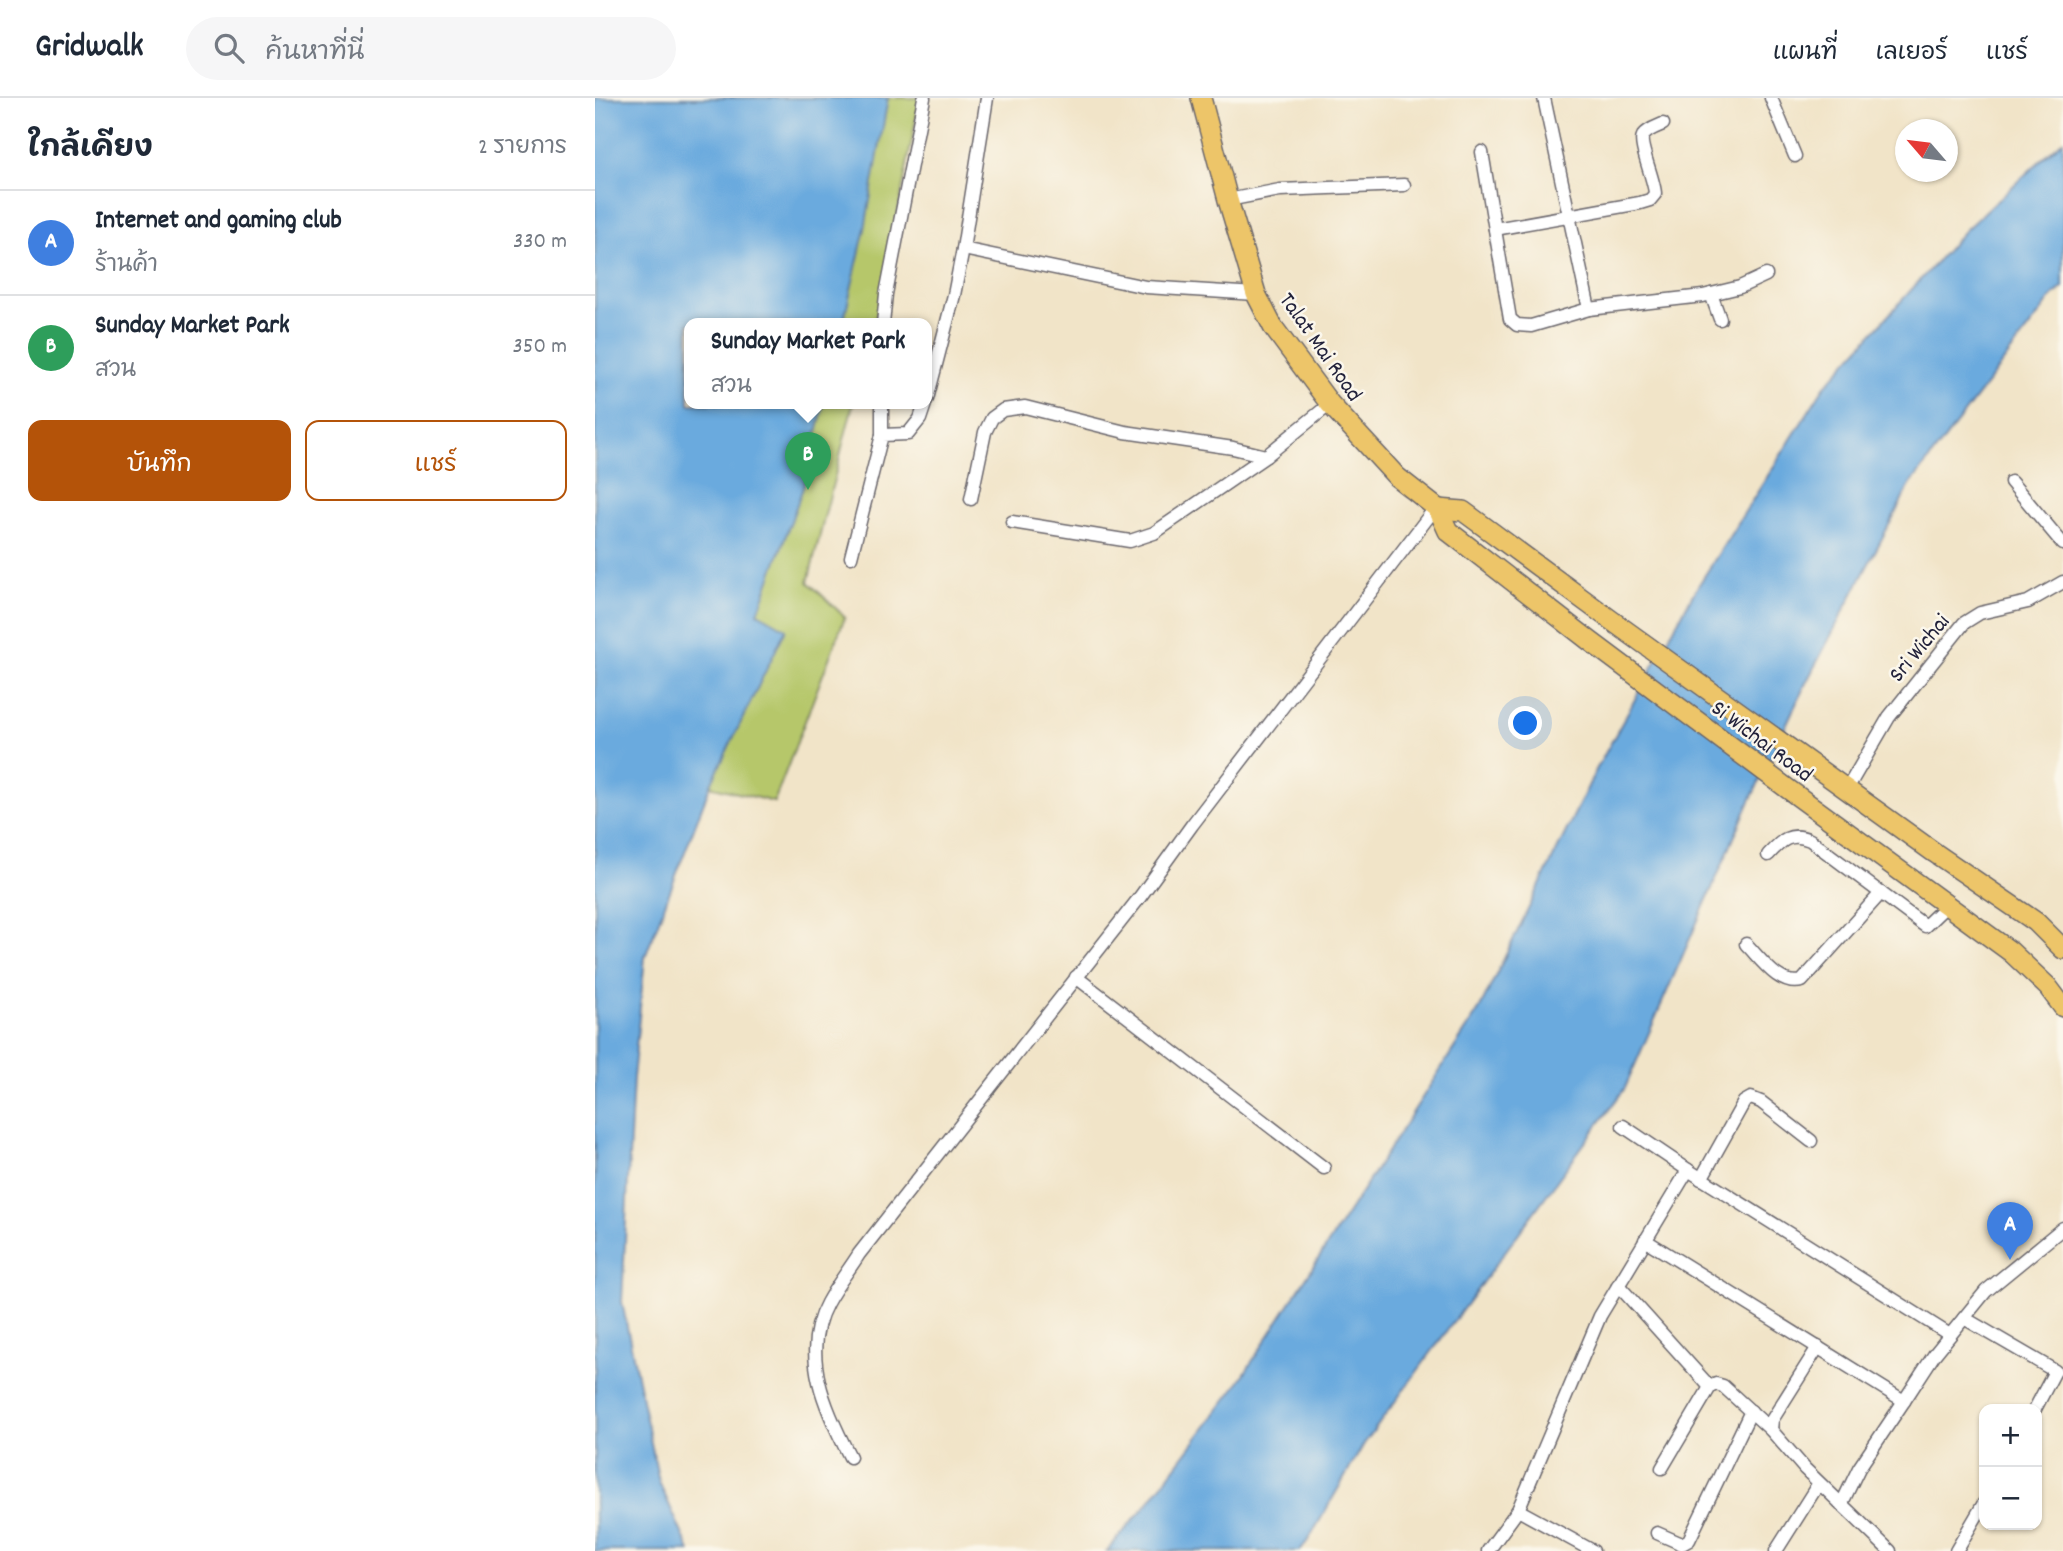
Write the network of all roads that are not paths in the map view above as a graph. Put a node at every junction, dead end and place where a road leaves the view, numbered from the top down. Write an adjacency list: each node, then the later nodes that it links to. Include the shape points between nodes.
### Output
1 (924, 98): 18 (street)
2 (987, 98): 13 (street)
3 (1201, 98): 10 (main road, Talat Mai Road)
4 (1544, 98): 11 (street)
5 (1771, 98): 8 (street)
6 (1663, 124): 11 (street, via 1643,136 1641,144 1655,183 1650,200)
7 (1482, 152): 12 (street)
8 (1795, 156)
9 (1404, 185): 10 (street, via 1280,190)
10 (1228, 200): 15 (main road, Talat Mai Road)
11 (1569, 214): 12 (street); 17 (street)
12 (1495, 229): 17 (street, via 1510,318 1517,325 1531,326)
13 (963, 249): 15 (street, via 1146,287); 20 (street)
14 (1766, 275): 16 (street)
15 (1256, 294): 21 (main road, Talat Mai Road, via 1273,327)
16 (1711, 294): 17 (street); 19 (street)
17 (1590, 309)
18 (884, 318)
19 (1720, 319)
20 (932, 379)
21 (1330, 404): 25 (street); 28 (main road, Talat Mai Road, via 1397,477)
22 (882, 409): 24 (street)
23 (924, 409): 24 (street, via 908,434)
24 (882, 435): 31 (street)
25 (1266, 456): 27 (street, via 1125,432 1025,407 1003,410 985,432); 29 (street, via 1154,533 1130,541)
26 (2011, 482): 30 (street)
27 (971, 499)
28 (1437, 508): 33 (main road, Si Wichai Road, via 1463,511); 36 (main road, Si Wichai Road, via 1448,531 1590,642); 39 (street)
29 (1012, 522)
30 (2063, 544)
31 (851, 557)
32 (2063, 582): 33 (street, Sri Wichai, via 2028,602 1980,613 1964,623 1889,717)
33 (1847, 789): 38 (main road, Si Wichai Road, via 2035,922)
34 (1768, 855): 35 (street, via 1780,842 1800,835)
35 (1881, 893): 36 (street, via 1925,926); 37 (street, via 1802,982 1783,980)
36 (1947, 905): 40 (main road, Si Wichai Road, via 2011,951)
37 (1746, 944)
38 (2063, 949)
39 (1076, 977): 43 (street); 57 (street, via 859,1254 825,1305 816,1334 816,1374 828,1415)
40 (2063, 1007)
41 (1623, 1126): 44 (street)
42 (1811, 1141): 45 (street, via 1751,1098 1744,1102)
43 (1324, 1168)
44 (1688, 1170): 45 (street); 47 (street)
45 (1701, 1179): 50 (street)
46 (2063, 1228): 49 (street, via 1986,1291)
47 (1644, 1240): 48 (street); 51 (street)
48 (1618, 1285): 52 (street); 61 (street, via 1600,1316)
49 (1964, 1318): 50 (street); 54 (street, via 2055,1371)
50 (1950, 1335): 53 (street)
51 (1818, 1347): 53 (street); 56 (street, via 1772,1420)
52 (1710, 1387): 55 (street, via 1723,1386); 58 (street)
53 (1904, 1401): 60 (street)
54 (2038, 1404)
55 (1751, 1411): 56 (street); 63 (street, via 1689,1540 1682,1544)
56 (1771, 1430): 59 (street)
57 (850, 1457)
58 (1662, 1468)
59 (1819, 1483): 60 (street); 66 (street)
60 (1840, 1505): 67 (street)
61 (1518, 1510): 64 (street); 65 (street)
62 (1979, 1512): 68 (street)
63 (1657, 1533)
64 (1488, 1551)
65 (1593, 1551)
66 (1776, 1551)
67 (1890, 1551)
68 (1956, 1551)

